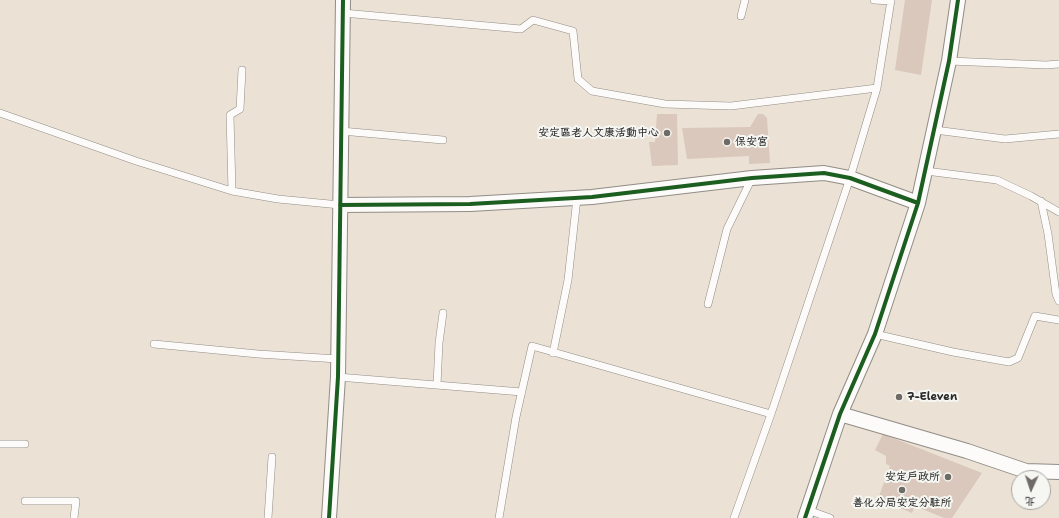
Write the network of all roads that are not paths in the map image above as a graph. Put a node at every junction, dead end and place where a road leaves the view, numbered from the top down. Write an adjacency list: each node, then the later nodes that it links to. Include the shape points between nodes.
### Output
1 (745, 0): 6 (lane)
2 (874, 0): 4 (lane)
3 (958, 0): 7 (street)
4 (891, 1): 10 (lane)
5 (343, 6): 10 (lane, via 521,30 533,20 573,31 578,79 592,91 665,104 731,106); 13 (street)
6 (741, 16)
7 (949, 61): 8 (lane); 12 (street)
8 (1059, 64)
9 (242, 70): 19 (lane, via 240,109 230,115)
10 (877, 88): 18 (lane)
11 (0, 113): 19 (lane, via 136,161)
12 (935, 130): 14 (lane, via 1005,139); 16 (street)
13 (341, 131): 15 (lane); 23 (street)
14 (1059, 134)
15 (442, 140)
16 (926, 171): 21 (lane, via 997,180); 22 (street)
17 (752, 178): 18 (street, via 824,173); 20 (street); 26 (lane, via 727,229)
18 (850, 178): 22 (street); 36 (lane)
19 (232, 191): 23 (lane, via 278,199)
20 (577, 198): 23 (street, via 470,204); 31 (lane, via 568,280)
21 (1041, 201): 24 (lane); 25 (lane)
22 (918, 203): 29 (street)
23 (340, 205): 32 (street)
24 (1059, 212)
25 (1059, 301)
26 (708, 304)
27 (443, 313): 34 (lane)
28 (1059, 320): 29 (lane, via 1035,316 1018,358 1009,362)
29 (875, 334): 37 (street)
30 (154, 344): 32 (lane)
31 (553, 353): 35 (lane, via 532,346); 36 (lane)
32 (338, 359): 33 (street)
33 (338, 377): 34 (lane); 46 (street)
34 (437, 385): 35 (lane)
35 (522, 392): 47 (lane)
36 (771, 414): 48 (lane)
37 (840, 414): 41 (street, via 1026,471); 43 (street)
38 (0, 444): 39 (lane)
39 (25, 444)
40 (272, 457): 45 (lane)
41 (1059, 472)
42 (25, 501): 44 (lane, via 76,500)
43 (806, 514): 49 (lane)
44 (74, 518)
45 (268, 518)
46 (329, 518)
47 (499, 518)
48 (734, 518)
49 (830, 518)

